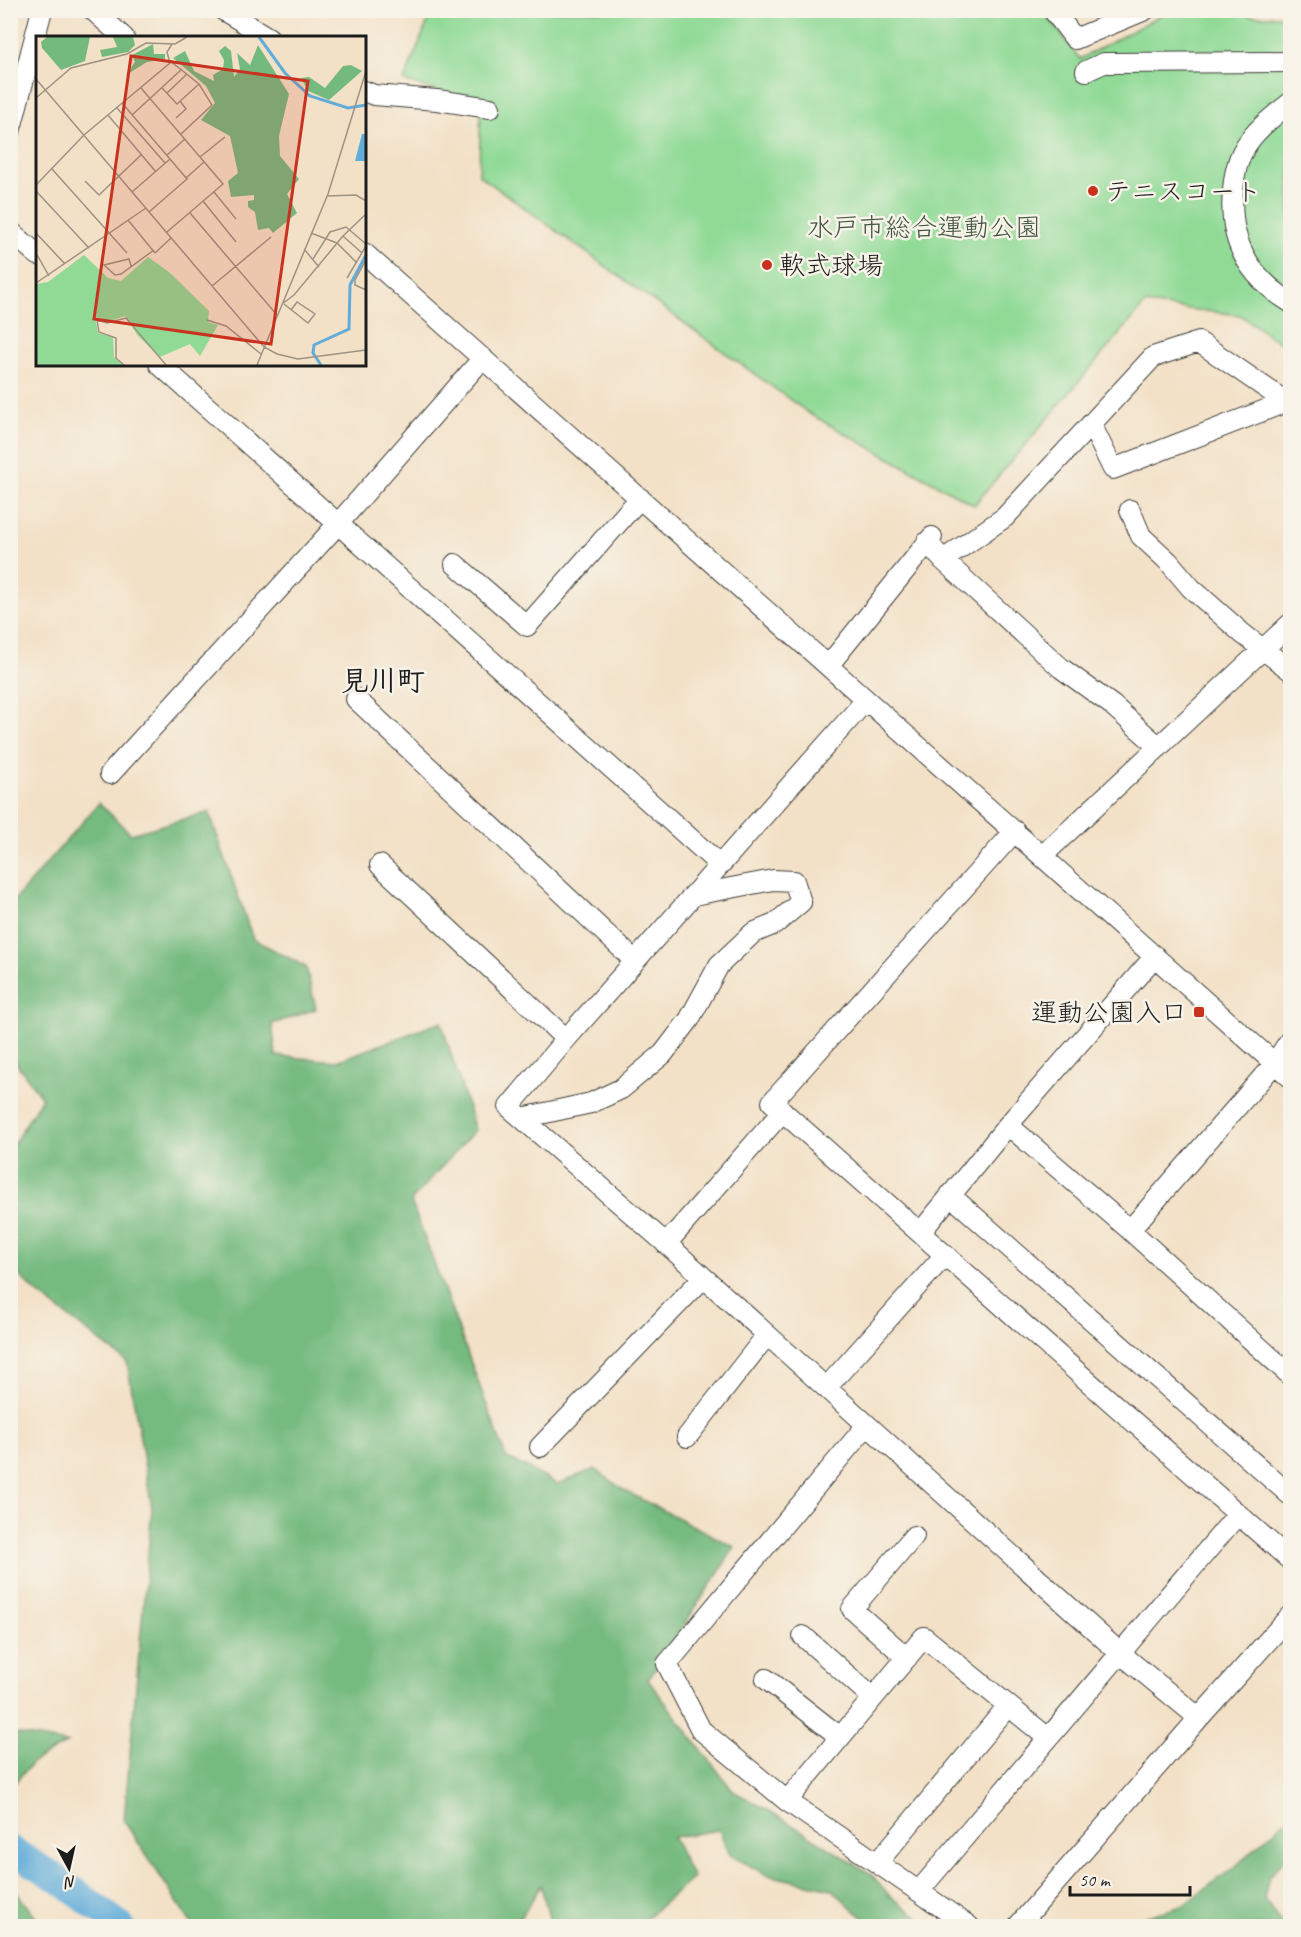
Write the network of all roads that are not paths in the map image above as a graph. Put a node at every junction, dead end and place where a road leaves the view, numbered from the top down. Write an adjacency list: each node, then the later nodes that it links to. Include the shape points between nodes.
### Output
1 (42, 10): 13 (street)
2 (93, 10): 6 (street)
3 (223, 10): 7 (street)
4 (1053, 10): 5 (street, via 1075,39)
5 (1145, 10)
6 (122, 36)
7 (266, 36)
8 (1290, 63): 9 (street, via 1104,63)
9 (1086, 71)
10 (366, 92): 12 (street)
11 (1290, 103): 17 (street, via 1244,148 1234,175 1232,206 1239,247 1253,271)
12 (490, 108)
13 (10, 132)
14 (10, 231): 15 (street)
15 (36, 253)
16 (366, 255): 18 (street)
17 (1290, 302)
18 (483, 358): 21 (street); 23 (street)
19 (161, 366): 23 (street)
20 (1091, 424): 20 (street, via 1152,357 1199,342 1286,402 1113,469); 24 (street, via 1005,517)
21 (640, 498): 25 (street, via 527,626); 28 (street)
22 (1130, 510): 27 (street, via 1141,536 1191,588)
23 (337, 525): 33 (street); 37 (street)
24 (943, 560): 28 (street, via 929,539); 32 (street, via 1061,668 1112,705)
25 (455, 564)
26 (1290, 624): 27 (street)
27 (1264, 649): 29 (street); 32 (street)
28 (828, 666): 31 (street)
29 (1290, 670)
30 (356, 699): 40 (street)
31 (866, 700): 34 (street); 37 (street)
32 (1159, 747): 35 (street)
33 (110, 774)
34 (1015, 831): 35 (street); 45 (street, via 772,1102)
35 (1042, 856): 39 (street)
36 (380, 865): 41 (street)
37 (720, 865): 38 (street)
38 (694, 895): 40 (street); 46 (street, via 773,880 794,881 801,903 775,924 753,933 719,965 689,1020 663,1054 621,1089 591,1103)
39 (1155, 956): 43 (street); 47 (street)
40 (635, 961): 41 (street)
41 (566, 1039): 46 (street, via 509,1107)
42 (1290, 1040): 43 (street)
43 (1275, 1062): 44 (street); 49 (street)
44 (1290, 1077)
45 (783, 1111): 50 (street); 51 (street)
46 (522, 1118): 51 (street)
47 (1008, 1125): 48 (street); 49 (street)
48 (950, 1195): 50 (street); 60 (street)
49 (1130, 1230): 55 (street)
50 (920, 1233): 52 (street)
51 (666, 1244): 53 (street)
52 (945, 1255): 56 (street); 61 (street)
53 (703, 1278): 54 (street); 59 (street)
54 (767, 1335): 56 (street); 58 (street)
55 (1290, 1375)
56 (826, 1388): 57 (street)
57 (867, 1425): 66 (street); 74 (street, via 667,1664 701,1730)
58 (687, 1437)
59 (540, 1447)
60 (1290, 1495)
61 (1238, 1514): 63 (street); 66 (street)
62 (914, 1536): 67 (street, via 852,1609)
63 (1290, 1560)
64 (1290, 1616): 71 (street)
65 (803, 1636): 69 (street)
66 (1120, 1653): 71 (street); 73 (street)
67 (907, 1658): 69 (street); 70 (street, via 924,1637)
68 (766, 1679): 72 (street)
69 (873, 1698): 72 (street)
70 (1008, 1706): 73 (street); 75 (street)
71 (1199, 1718): 78 (street)
72 (840, 1737): 74 (street)
73 (1048, 1738): 76 (street)
74 (786, 1801): 75 (street)
75 (878, 1863): 76 (street)
76 (919, 1891): 77 (street)
77 (969, 1926)
78 (1018, 1926)

